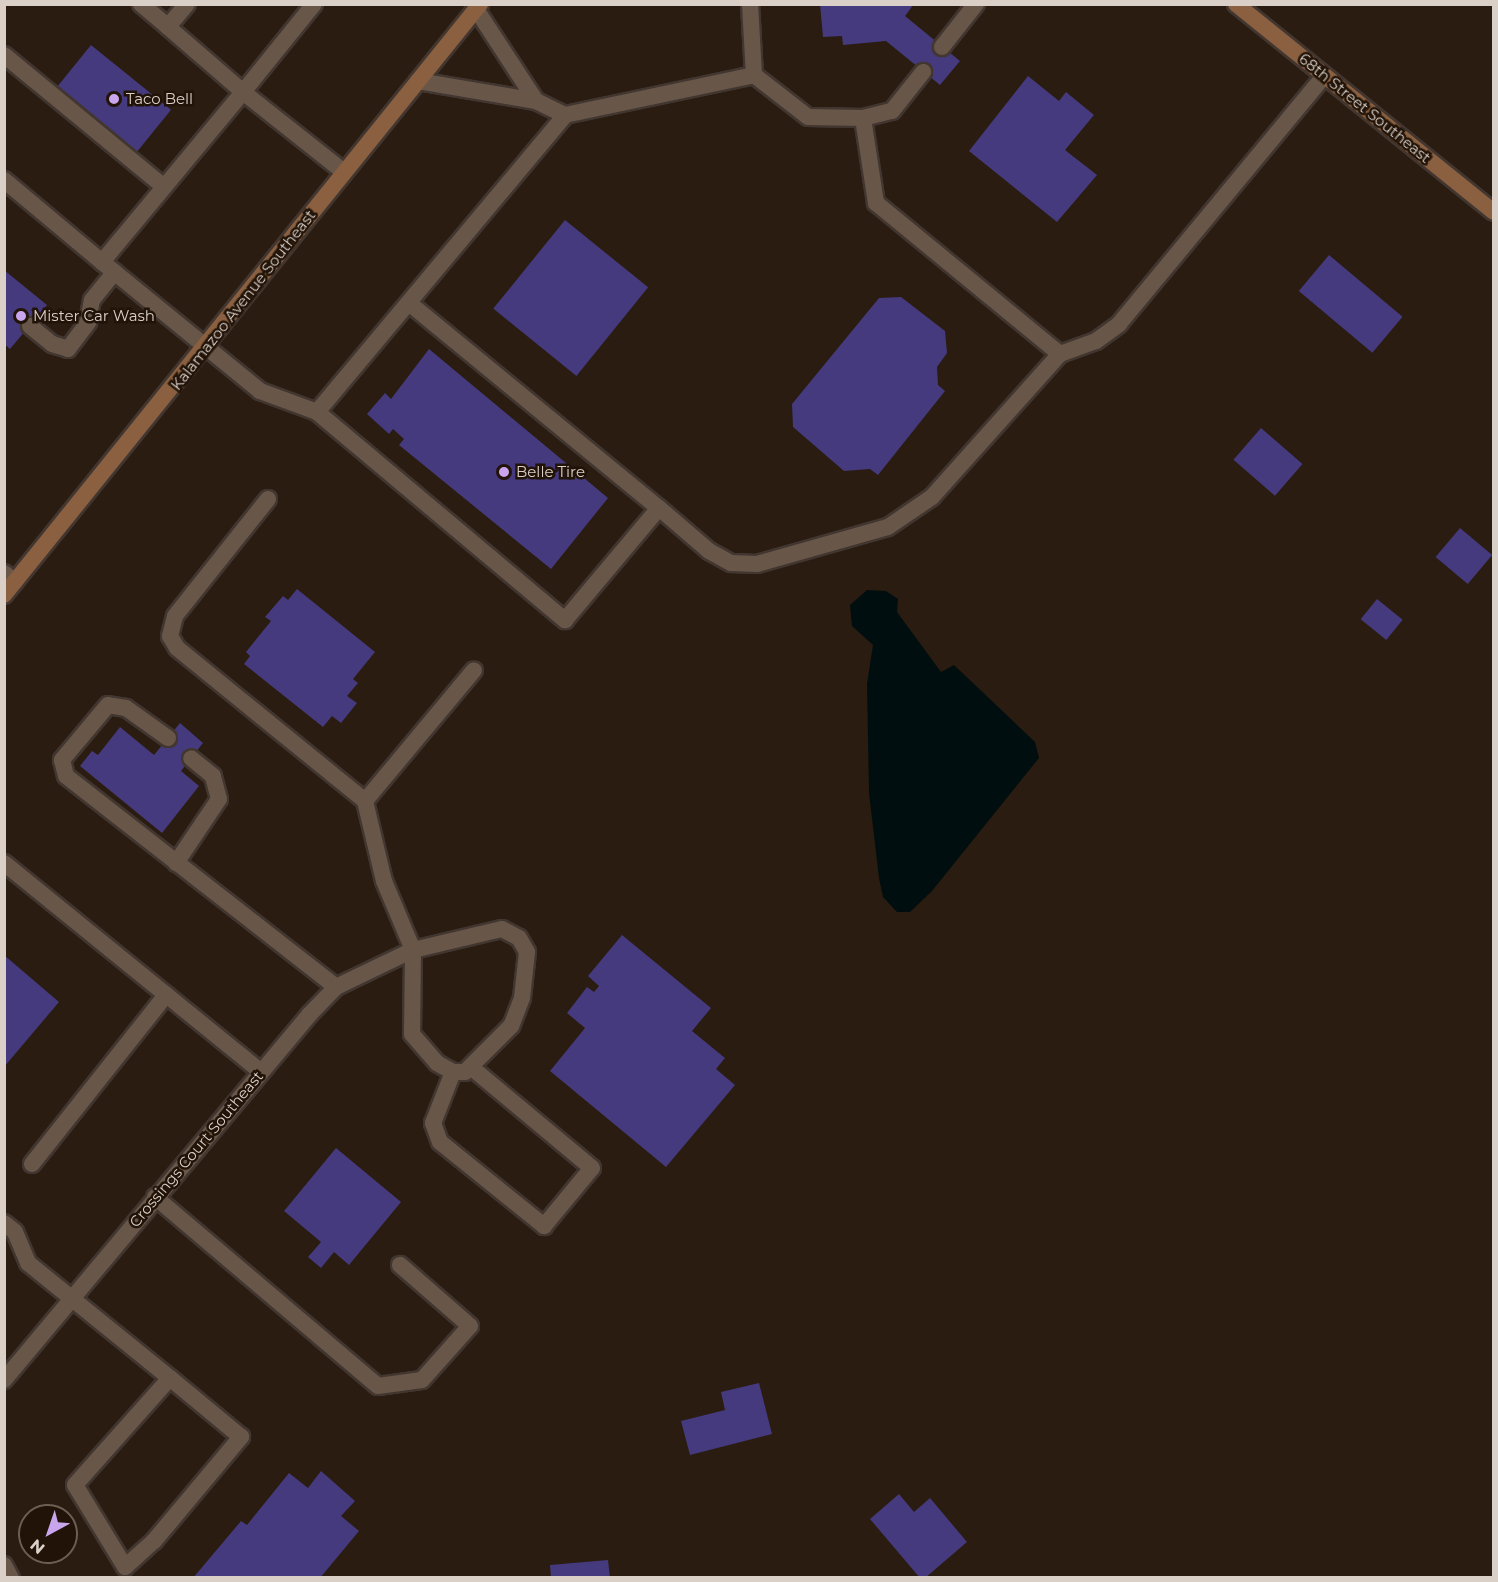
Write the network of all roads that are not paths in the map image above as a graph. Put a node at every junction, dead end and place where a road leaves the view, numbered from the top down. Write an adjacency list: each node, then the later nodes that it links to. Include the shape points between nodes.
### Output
1 (141, 4): 8 (street)
2 (187, 4): 8 (street)
3 (750, 4): 12 (street)
4 (976, 4): 9 (street)
5 (1236, 4): 13 (main road, 68th Street Southeast)
6 (310, 6): 15 (street)
7 (478, 7): 14 (main road, Kalamazoo Avenue Southeast); 16 (street)
8 (168, 27): 15 (street)
9 (942, 47)
10 (4, 55): 21 (street)
11 (923, 72): 18 (street, via 892,111)
12 (754, 75): 17 (street); 18 (street, via 808,117)
13 (1324, 76): 22 (main road, 68th Street Southeast); 27 (street, via 1119,324 1096,341)
14 (418, 81): 16 (street); 19 (main road, Kalamazoo Avenue Southeast)
15 (243, 92): 19 (street); 21 (street)
16 (536, 101): 17 (street)
17 (565, 115): 24 (street)
18 (863, 118): 27 (street, via 876,203)
19 (344, 172): 26 (main road, Kalamazoo Avenue Southeast)
20 (4, 180): 23 (street)
21 (164, 188): 23 (street)
22 (1494, 212)
23 (109, 267): 25 (street, via 92,300 88,322 68,349 52,344); 26 (street)
24 (409, 303): 28 (street); 30 (street)
25 (30, 326)
26 (207, 346): 28 (street, via 260,392); 31 (main road, Kalamazoo Avenue Southeast)
27 (1060, 354): 30 (street, via 932,497 888,528 757,564 731,563 709,551)
28 (317, 412): 30 (street, via 565,620)
29 (268, 499): 35 (street, via 175,616 170,636 177,648)
30 (659, 508)
31 (8, 583)
32 (474, 670): 35 (street)
33 (168, 738): 37 (street, via 126,708 108,705 62,760 66,776 77,786)
34 (191, 758): 37 (street, via 213,776 219,799)
35 (365, 801): 38 (street, via 384,881)
36 (4, 863): 40 (street)
37 (176, 863): 39 (street)
38 (413, 950): 39 (street, Crossings Court Southeast); 41 (street, via 502,929 519,938 527,952 522,998 511,1026); 43 (street, via 412,1034 437,1063)
39 (336, 987): 42 (street, Crossings Court Southeast)
40 (166, 995): 42 (street); 44 (street)
41 (472, 1068): 43 (street); 43 (street, via 592,1168 544,1226 440,1142 433,1123)
42 (260, 1071): 45 (street, Crossings Court Southeast)
43 (453, 1072)
44 (32, 1164)
45 (155, 1197): 47 (street, via 378,1386 422,1380 470,1326); 48 (street, Crossings Court Southeast)
46 (4, 1223): 48 (street, via 15,1232 28,1263)
47 (400, 1265)
48 (71, 1300): 49 (street); 50 (street, Crossings Court Southeast)
49 (170, 1378): 49 (street, via 241,1437 154,1541 125,1567 75,1485)
50 (4, 1380)
51 (4, 1565): 52 (street)
52 (11, 1578)

